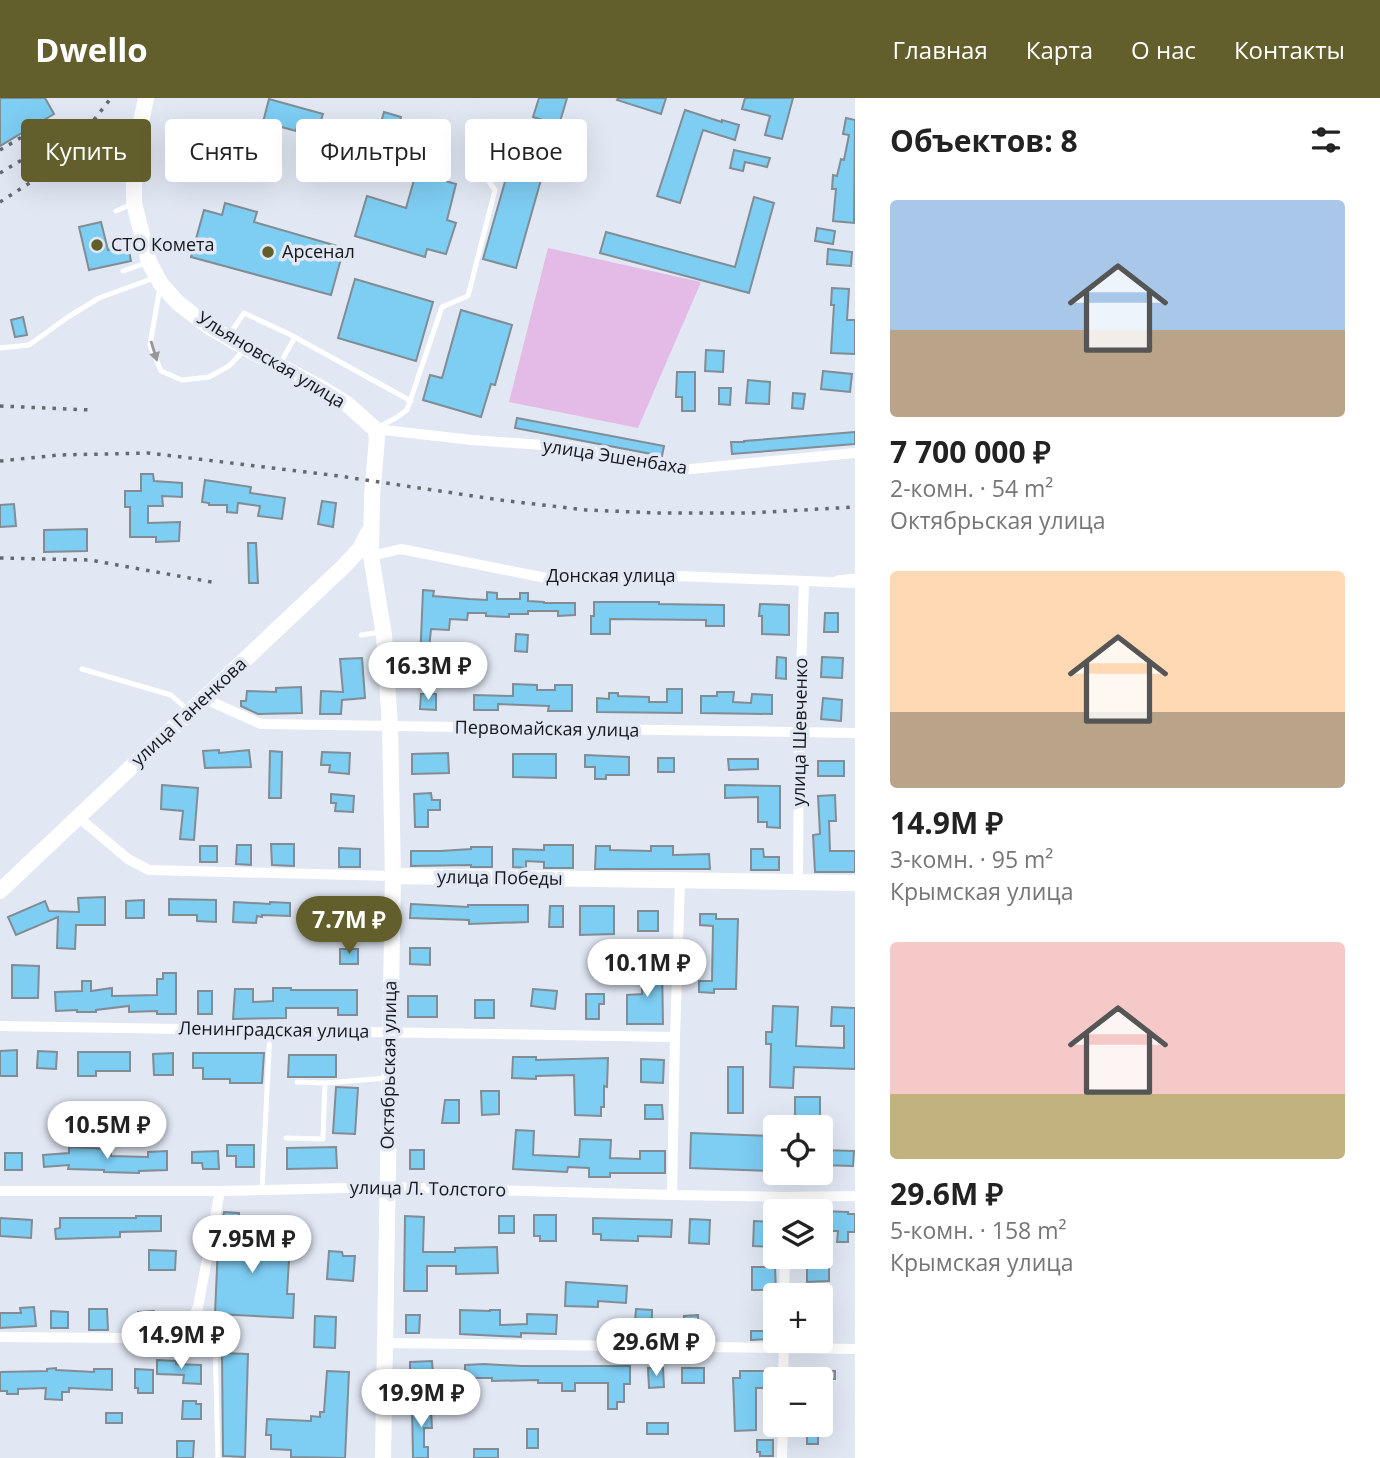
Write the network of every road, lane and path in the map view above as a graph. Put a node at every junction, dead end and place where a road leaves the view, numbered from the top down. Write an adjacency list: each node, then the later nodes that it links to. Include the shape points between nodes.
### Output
1 (146, 98): 3 (main road, Ульяновская улица, via 137,142)
2 (489, 182): 13 (lane, via 495,190 468,296 442,307)
3 (134, 203): 4 (lane); 5 (main road, Ульяновская улица)
4 (116, 211)
5 (149, 262): 6 (lane); 7 (main road, Ульяновская улица)
6 (123, 271)
7 (159, 281): 8 (main road, Ульяновская улица, via 178,303); 10 (lane, via 99,298 29,345); 11 (lane, one-way to 11, via 150,345 162,370 182,380 209,377 229,366)
8 (228, 337): 9 (lane, via 244,313); 11 (main road, Ульяновская улица)
9 (295, 337): 12 (lane); 13 (lane)
10 (0, 348)
11 (246, 348): 12 (main road, Ульяновская улица)
12 (280, 365): 14 (main road, Ульяновская улица, via 347,404)
13 (411, 401): 14 (lane, via 407,410)
14 (375, 429): 15 (street, улица Эшенбаха, via 571,447 681,470); 16 (main road, Октябрьская улица)
15 (855, 453)
16 (371, 527): 17 (main road, Октябрьская улица); 24 (main road, улица Ганенкова, via 360,549 342,568)
17 (371, 556): 19 (street, Донская улица, via 401,549 551,579 678,576); 21 (main road, Октябрьская улица)
18 (855, 576): 19 (lane)
19 (804, 582): 20 (street, Донская улица); 27 (street, улица Шевченко)
20 (855, 583)
21 (383, 632): 22 (lane); 26 (main road, Октябрьская улица)
22 (361, 635)
23 (82, 669): 25 (lane, via 171,695)
24 (203, 698): 25 (main road, улица Ганенкова); 26 (street, Первомайская улица, via 261,724)
25 (189, 711): 29 (main road, улица Ганенкова)
26 (390, 727): 27 (street, Первомайская улица); 30 (main road, Октябрьская улица)
27 (799, 732): 28 (street, Первомайская улица); 32 (street, улица Шевченко)
28 (855, 733)
29 (78, 817): 30 (street, улица Победы, via 128,859 149,870); 34 (main road, улица Ганенкова)
30 (393, 876): 31 (main road, улица Победы); 37 (main road, Октябрьская улица)
31 (680, 881): 32 (main road, улица Победы); 38 (street)
32 (798, 882): 33 (main road, улица Победы)
33 (855, 883)
34 (0, 891)
35 (0, 1026): 36 (street, Ленинградская улица)
36 (270, 1030): 37 (street, Ленинградская улица); 44 (lane)
37 (390, 1032): 38 (street, Ленинградская улица); 39 (main road, Октябрьская улица)
38 (675, 1037): 47 (street)
39 (389, 1078): 41 (lane); 43 (main road, Октябрьская улица)
40 (297, 1082): 41 (lane)
41 (325, 1083): 42 (lane, via 323,1139)
42 (286, 1138)
43 (388, 1187): 44 (street, улица Л. Толстого); 47 (street, улица Л. Толстого); 52 (main road, Октябрьская улица)
44 (262, 1190): 46 (street, улица Л. Толстого)
45 (0, 1191): 46 (street, улица Л. Толстого)
46 (220, 1191): 50 (street)
47 (672, 1195): 49 (street, улица Л. Толстого)
48 (855, 1196): 49 (street, улица Л. Толстого)
49 (786, 1197)
50 (198, 1307): 51 (street, via 186,1330 170,1336); 57 (lane, via 215,1344)
51 (0, 1337)
52 (385, 1343): 53 (street); 58 (main road, Октябрьская улица)
53 (763, 1344)
54 (833, 1347): 55 (street)
55 (855, 1349)
56 (783, 1437): 59 (street)
57 (218, 1458)
58 (383, 1458)
59 (782, 1458)

